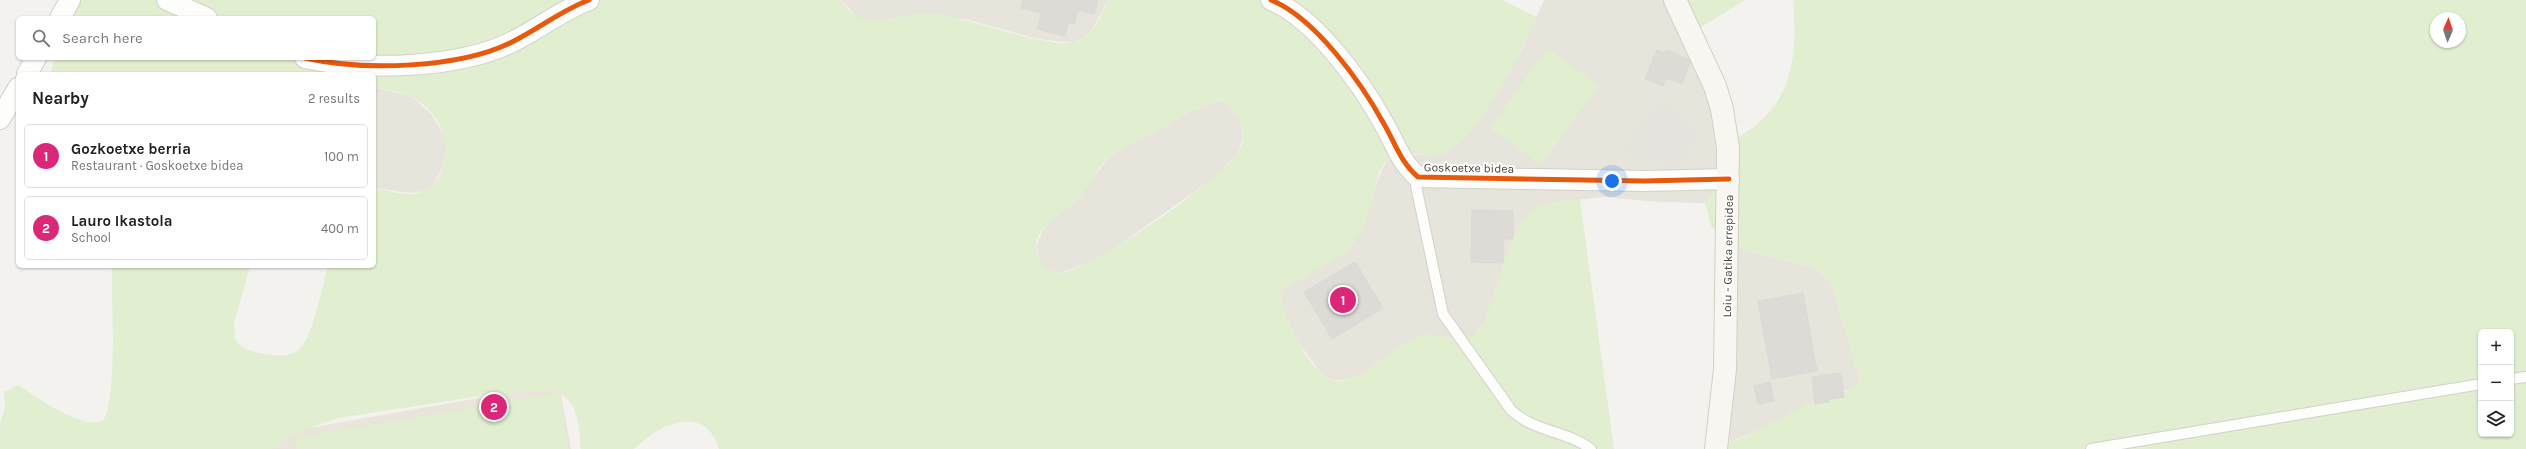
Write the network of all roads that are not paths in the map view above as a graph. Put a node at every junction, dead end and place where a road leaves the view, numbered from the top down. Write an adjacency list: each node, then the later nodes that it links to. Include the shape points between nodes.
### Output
1 (70, 0): 6 (street)
2 (167, 0): 7 (street)
3 (589, 0): 9 (street, via 513,42 481,54 445,62 348,65)
4 (1271, 0): 13 (street, Goskoetxe bidea, via 1284,5 1315,28 1384,123 1407,168)
5 (1675, 0): 14 (street, Loiu - Gatika errepidea, via 1715,86 1722,109 1728,148)
6 (61, 16)
7 (203, 16)
8 (35, 60): 10 (street)
9 (317, 60)
10 (28, 72)
11 (16, 91): 12 (street)
12 (0, 119)
13 (1418, 177): 14 (street, Goskoetxe bidea, via 1644,181); 18 (lane, Goskoetxe bidea, via 1416,186 1443,314 1511,410 1522,421 1572,438)
14 (1729, 179): 19 (street, Loiu - Gatika errepidea, via 1725,369)
15 (2526, 377): 16 (lane)
16 (2514, 379)
17 (2478, 384): 20 (lane)
18 (1591, 449)
19 (1716, 449)
20 (2091, 449)

